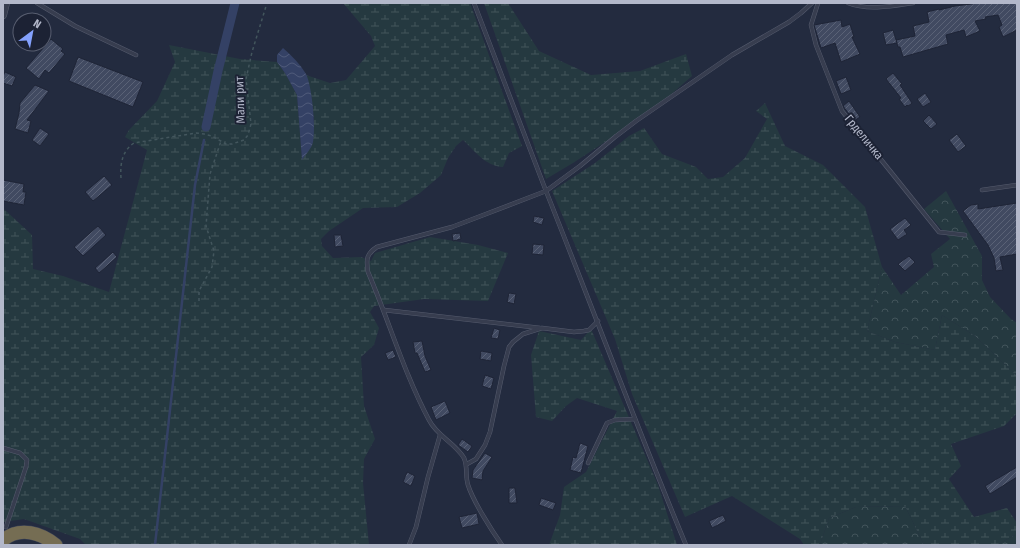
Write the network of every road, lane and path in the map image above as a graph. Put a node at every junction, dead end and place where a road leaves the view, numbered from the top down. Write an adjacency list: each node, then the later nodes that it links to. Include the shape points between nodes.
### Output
1 (6, 3): 9 (street)
2 (37, 3): 10 (lane, via 75,26)
3 (267, 3): 11 (path, Мали рит, via 246,79 251,129 244,140 237,143 226,144)
4 (474, 3): 15 (lane)
5 (812, 3): 15 (lane, via 801,14 732,55 636,121)
6 (818, 3): 16 (lane, Грделичка, via 811,25 816,45 842,110 939,232)
7 (848, 3): 8 (lane, via 875,7)
8 (913, 3)
9 (3, 15)
10 (136, 56)
11 (221, 141): 12 (path, Мали рит, via 212,136 196,133 134,143 128,147 121,162); 17 (path, via 210,174 206,226 214,251 212,267 200,292)
12 (121, 178)
13 (1017, 184): 14 (lane)
14 (982, 190)
15 (546, 191): 18 (lane, via 452,227 377,247 371,251 367,263 368,272); 19 (lane)
16 (965, 235)
17 (199, 301)
18 (384, 310): 20 (lane); 22 (lane, via 421,404 432,426)
19 (598, 321): 20 (lane, via 589,330 579,332); 21 (lane)
20 (542, 328): 25 (lane, via 519,336 509,347 490,432 476,459)
21 (635, 419): 24 (lane, via 607,423); 30 (lane)
22 (440, 435): 25 (lane, via 456,448); 28 (lane)
23 (3, 448): 26 (lane, via 20,453 27,460)
24 (588, 463)
25 (466, 464): 29 (lane, via 468,484)
26 (4, 534): 27 (highway, via 8,536 25,532 44,536)
27 (56, 545)
28 (409, 545)
29 (502, 545)
30 (686, 545)

